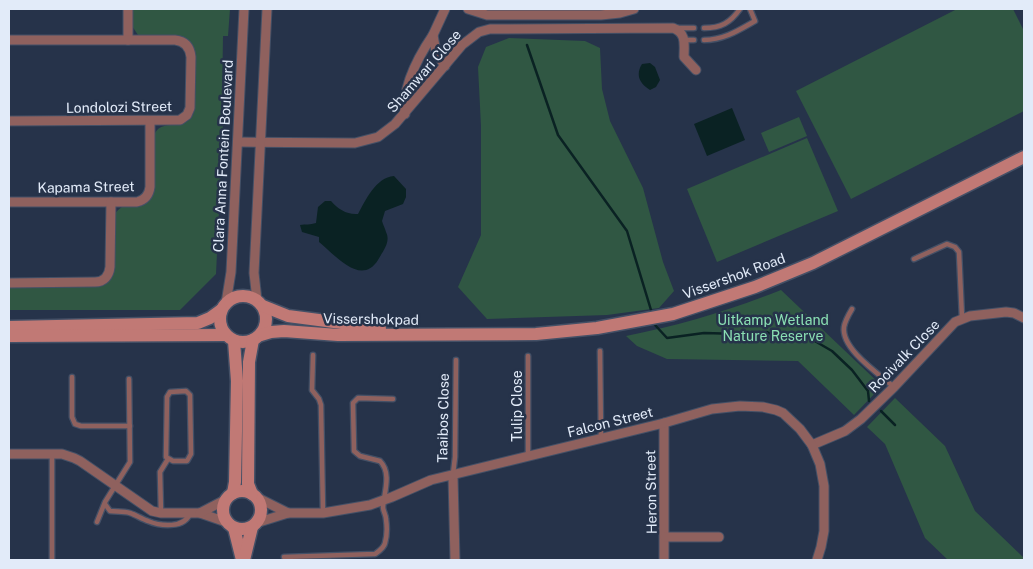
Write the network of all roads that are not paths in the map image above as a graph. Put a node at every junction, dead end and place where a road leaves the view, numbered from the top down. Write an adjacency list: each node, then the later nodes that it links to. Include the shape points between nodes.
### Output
1 (128, 9): 16 (street)
2 (244, 9): 23 (street, Clara Anna Fontein Boulevard)
3 (267, 9): 24 (street)
4 (445, 9): 13 (street)
5 (468, 9): 6 (street, via 487,15 601,15)
6 (634, 9)
7 (740, 9): 12 (lane)
8 (750, 9): 14 (lane, via 756,21)
9 (673, 28): 10 (lane); 18 (street, Shamwari Close, via 490,29 472,36); 19 (street, via 689,40 684,57)
10 (694, 28)
11 (704, 28): 12 (lane)
12 (717, 28): 14 (lane)
13 (433, 35): 18 (street, via 436,52); 20 (street, via 414,70 407,91)
14 (718, 39): 17 (lane)
15 (9, 40): 16 (street, Londolozi Street)
16 (128, 40): 21 (street, Londolozi Street, via 179,41 186,44 190,53 189,112 176,121)
17 (704, 40)
18 (445, 66): 20 (street, Shamwari Close)
19 (696, 70)
20 (405, 114): 24 (street, Shamwari Close, via 384,134 363,142)
21 (150, 121): 22 (street, Londolozi Street); 27 (street, Kapama Street, via 148,194 137,202)
22 (9, 122)
23 (238, 142): 24 (street, Shamwari Close); 31 (street, Clara Anna Fontein Boulevard, via 232,272)
24 (260, 143): 30 (street, via 254,273)
25 (1024, 157): 36 (main road, Vissershok Road, via 813,263 673,314 597,328 536,334)
26 (9, 202): 27 (street, Kapama Street)
27 (110, 202): 29 (street, via 110,268 104,279 95,282)
28 (914, 259): 33 (lane, via 947,244 955,247)
29 (9, 283)
30 (260, 303): 31 (main road, via 243,296 236,297); 36 (main road, Vissershokpad, via 288,316); 39 (main road, via 267,321)
31 (224, 307): 35 (main road, via 198,323); 38 (main road, via 220,321)
32 (852, 308): 46 (lane, via 844,327 845,338 850,347)
33 (962, 318): 34 (street, via 1010,312); 46 (street, Rooivalk Close)
34 (1024, 318)
35 (9, 327)
36 (430, 334): 39 (main road, Vissershokpad, via 338,335 284,331)
37 (9, 336): 38 (main road)
38 (230, 338): 39 (main road, via 247,342); 59 (main road, via 236,405 235,482)
39 (257, 338): 58 (main road, via 249,362 248,484)
40 (600, 351): 50 (lane)
41 (313, 355): 65 (lane, via 312,390 321,405)
42 (528, 356): 54 (lane, Tulip Close)
43 (456, 360): 56 (lane, Taaibos Close)
44 (72, 377): 49 (lane, via 72,417 75,424)
45 (129, 379): 49 (lane)
46 (894, 387): 51 (street, Rooivalk Close, via 845,431)
47 (393, 399): 60 (lane, via 358,398 353,403 354,451 383,464)
48 (664, 423): 50 (street, Falcon Street); 51 (street, Falcon Street, via 712,409 740,406 770,408 789,418); 70 (street, Heron Street)
49 (130, 426): 57 (lane, via 130,462)
50 (601, 438): 54 (street, Falcon Street)
51 (812, 445): 76 (street, Falcon Street, via 822,470 824,486 824,531)
52 (9, 454): 53 (street)
53 (52, 454): 57 (street, via 74,458); 72 (lane)
54 (528, 456): 56 (street, Falcon Street)
55 (168, 460): 55 (lane, via 166,397 170,392 186,391 190,395 191,454 187,460); 62 (lane, via 160,472)
56 (453, 476): 60 (street, Falcon Street, via 424,483); 74 (street)
57 (116, 487): 61 (lane); 62 (street, via 144,507)
58 (254, 496): 59 (main road, via 246,491); 64 (street, Falcon Street); 68 (main road, via 261,508 261,515)
59 (229, 497): 63 (street); 67 (main road, via 223,511)
60 (385, 500): 65 (street, Falcon Street); 71 (lane, via 385,542 375,554)
61 (104, 504): 63 (lane, via 110,511 129,512 163,525 182,522); 66 (lane)
62 (161, 513): 63 (street)
63 (195, 513): 67 (street)
64 (288, 513): 65 (street, Falcon Street); 68 (street, Falcon Street)
65 (323, 513)
66 (97, 522)
67 (230, 525): 68 (main road, via 241,529); 73 (main road)
68 (254, 525): 73 (main road)
69 (718, 537): 70 (street)
70 (666, 538): 75 (street, Heron Street)
71 (284, 557)
72 (52, 560)
73 (243, 560)
74 (455, 560)
75 (664, 560)
76 (817, 560)

